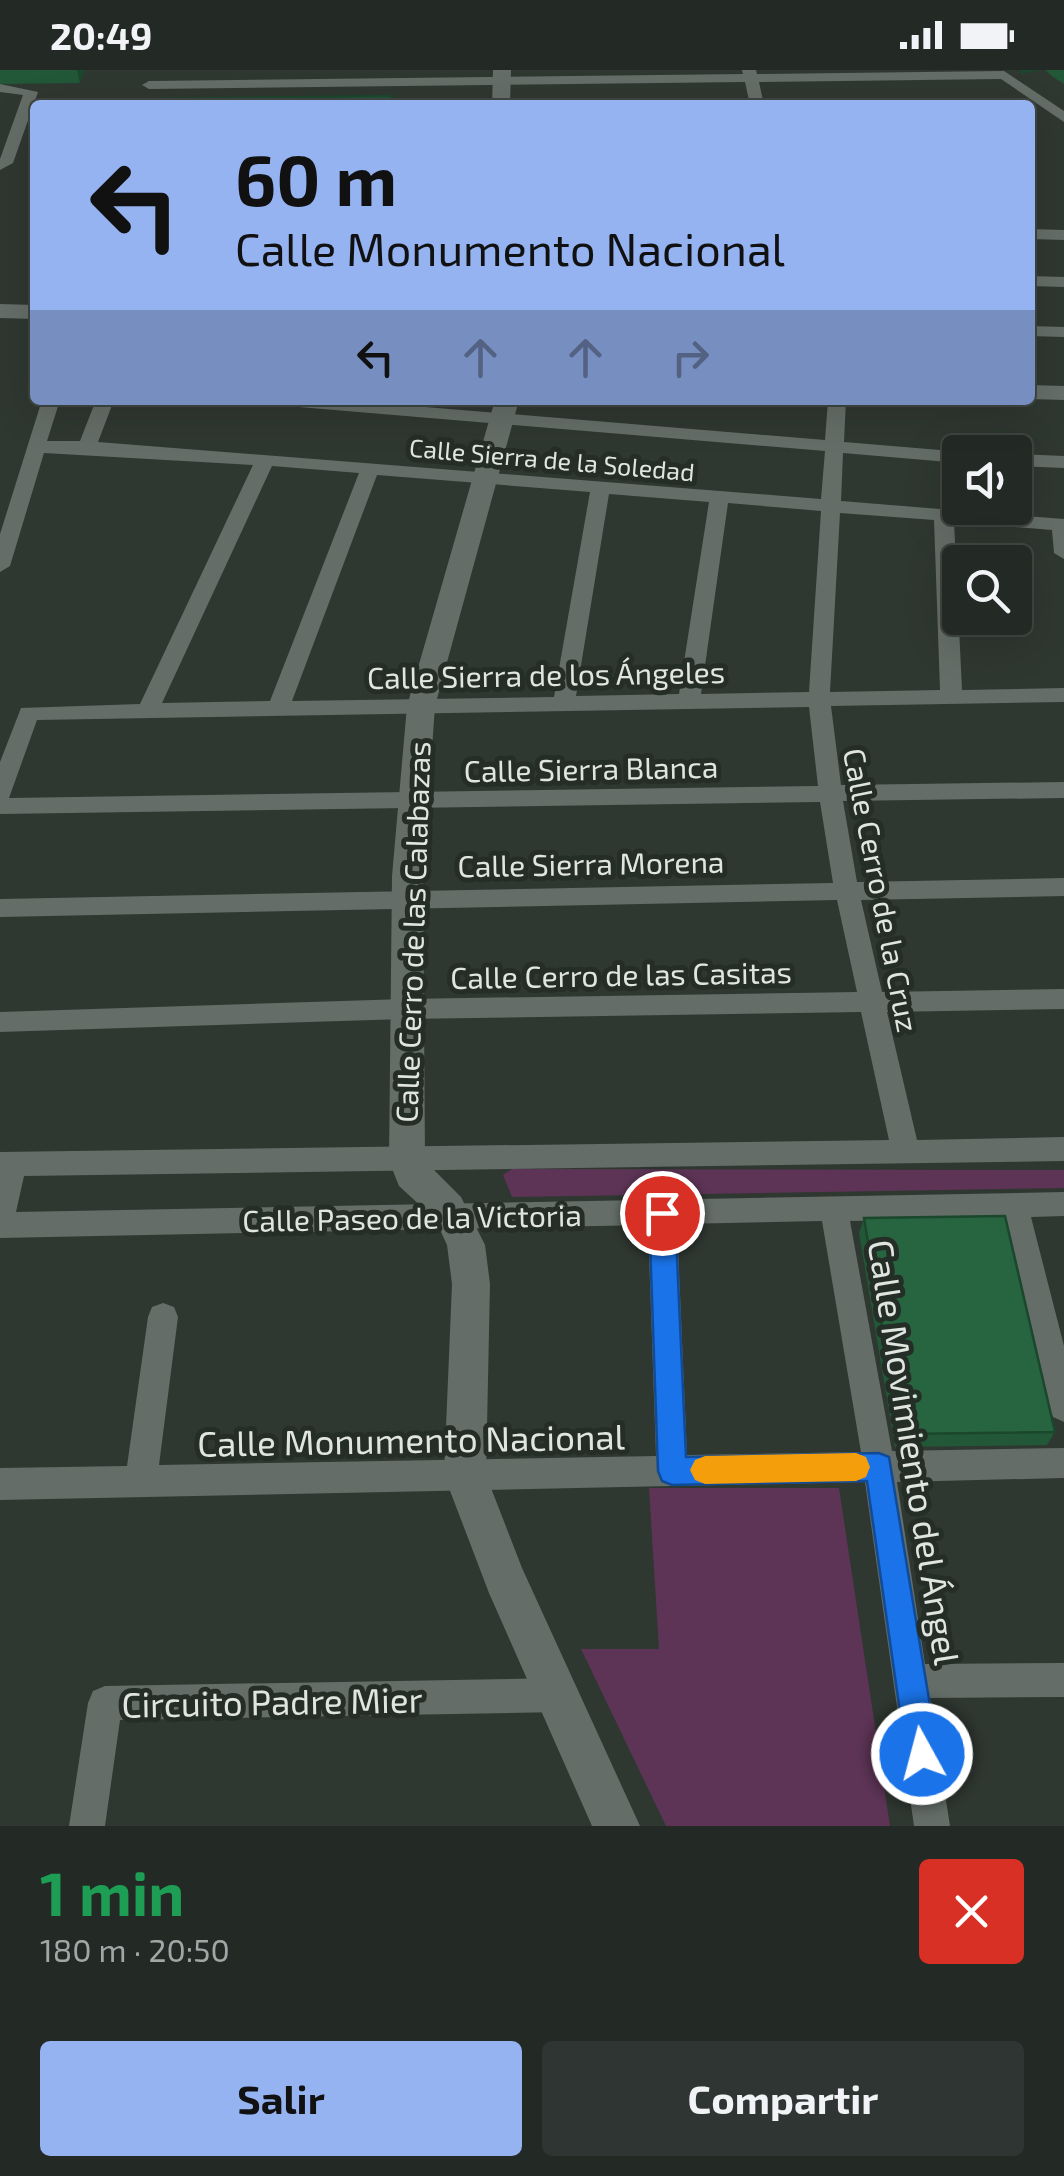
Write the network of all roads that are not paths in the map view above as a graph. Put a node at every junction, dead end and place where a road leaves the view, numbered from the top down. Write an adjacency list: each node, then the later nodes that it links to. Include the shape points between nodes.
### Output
1 (749, 74): 2 (street); 8 (street); 9 (street, via 1004,75)
2 (502, 75): 4 (street); 7 (street)
3 (152, 78): 4 (street)
4 (198, 84): 6 (street)
5 (0, 88): 10 (street, via 32,92)
6 (193, 100)
7 (501, 100)
8 (756, 100)
9 (1059, 113)
10 (0, 166)
11 (1035, 234): 12 (street)
12 (1064, 235)
13 (1035, 281): 14 (street)
14 (1064, 282)
15 (0, 311): 16 (street)
16 (30, 312)
17 (0, 323): 18 (street)
18 (30, 324)
19 (1035, 331): 20 (street)
20 (1064, 332)
21 (1035, 392): 22 (street)
22 (1064, 394)
23 (49, 405): 28 (street)
24 (103, 405): 29 (street)
25 (403, 405): 27 (street)
26 (837, 405): 30 (street, Calle Cerro de la Cruz)
27 (505, 409): 30 (street); 36 (street, Calle Cerro de las Calabazas)
28 (36, 447): 29 (street, Calle Sierra de la Soledad); 45 (street)
29 (86, 447): 32 (street, Calle Sierra de la Soledad)
30 (834, 447): 31 (street); 39 (street, Calle Cerro de la Cruz)
31 (942, 456)
32 (265, 460): 35 (street, Calle Sierra de la Soledad); 53 (street)
33 (1032, 461): 34 (street)
34 (1064, 462)
35 (370, 468): 36 (street, Calle Sierra de la Soledad); 52 (street)
36 (486, 480): 37 (street, Calle Sierra de la Soledad); 51 (street, Calle Cerro de las Calabazas)
37 (600, 490): 38 (street, Calle Sierra de la Soledad); 50 (street)
38 (719, 499): 39 (street, Calle Sierra de la Soledad); 49 (street)
39 (833, 508): 40 (street, Calle Sierra de la Soledad); 48 (street, Calle Cerro de la Cruz)
40 (942, 517)
41 (1032, 524): 43 (street, Calle Sierra de la Soledad)
42 (944, 525): 47 (street)
43 (1062, 526): 44 (street)
44 (1064, 552)
45 (0, 566)
46 (1064, 695): 47 (street, Calle Sierra de los Ángeles)
47 (951, 697): 48 (street, Calle Sierra de los Ángeles)
48 (818, 699): 49 (street, Calle Sierra de los Ángeles); 56 (street, Calle Cerro de la Cruz)
49 (689, 701): 50 (street, Calle Sierra de los Ángeles)
50 (564, 703): 51 (street, Calle Sierra de los Ángeles)
51 (421, 706): 52 (street, Calle Sierra de los Ángeles); 57 (street, Calle Cerro de las Calabazas)
52 (278, 708): 53 (street, Calle Sierra de los Ángeles)
53 (148, 710): 55 (street, Calle Sierra de los Ángeles, via 29,714)
54 (1064, 790): 56 (street, Calle Sierra Blanca)
55 (0, 793)
56 (829, 794): 57 (street, Calle Sierra Blanca); 60 (street, Calle Cerro de la Cruz)
57 (412, 801): 58 (street, Calle Sierra Blanca); 61 (street, Calle Cerro de las Calabazas)
58 (0, 806)
59 (1064, 887): 60 (street, Calle Sierra Morena)
60 (848, 891): 61 (street, Calle Sierra Morena); 64 (street, Calle Cerro de la Cruz)
61 (408, 899): 62 (street, Calle Sierra Morena); 65 (street, Calle Cerro de las Calabazas)
62 (0, 908)
63 (1064, 999): 64 (street, Calle Cerro de las Casitas)
64 (872, 1002): 65 (street, Calle Cerro de las Casitas); 68 (street, Calle Cerro de la Cruz)
65 (405, 1009): 66 (street, Calle Cerro de las Casitas); 69 (street, Calle Cerro de las Calabazas)
66 (0, 1022)
67 (1064, 1149): 68 (street, Calle Paseo de la Victoria)
68 (904, 1150): 69 (street, Calle Paseo de la Victoria)
69 (407, 1161): 70 (street, Calle Paseo de la Victoria); 75 (street, Calle Cerro de las Calabazas, via 412,1175)
70 (6, 1164): 76 (street)
71 (1064, 1204): 72 (street, Calle Paseo de la Victoria)
72 (1014, 1205): 73 (street, Calle Paseo de la Victoria); 78 (street)
73 (834, 1210): 74 (street, Calle Paseo de la Victoria); 80 (street, Calle Movimiento del Ángel)
74 (662, 1213): 75 (street, Calle Paseo de la Victoria); 81 (street)
75 (454, 1217): 76 (street, Calle Paseo de la Victoria); 82 (street, via 471,1284)
76 (0, 1222)
77 (164, 1317): 83 (street)
78 (1064, 1407)
79 (1064, 1463): 80 (street, Calle Monumento Nacional)
80 (879, 1467): 81 (street, Calle Monumento Nacional); 86 (street, Calle Movimiento del Ángel)
81 (672, 1471): 82 (street, Calle Monumento Nacional)
82 (465, 1475): 83 (street, Calle Monumento Nacional); 87 (street, via 504,1578)
83 (141, 1482): 84 (street, Calle Monumento Nacional)
84 (0, 1484)
85 (1064, 1680): 86 (street)
86 (913, 1681): 90 (street, Calle Movimiento del Ángel)
87 (560, 1695): 88 (street, Circuito Padre Mier, via 105,1703); 89 (street)
88 (87, 1826)
89 (616, 1826)
90 (932, 1826)

